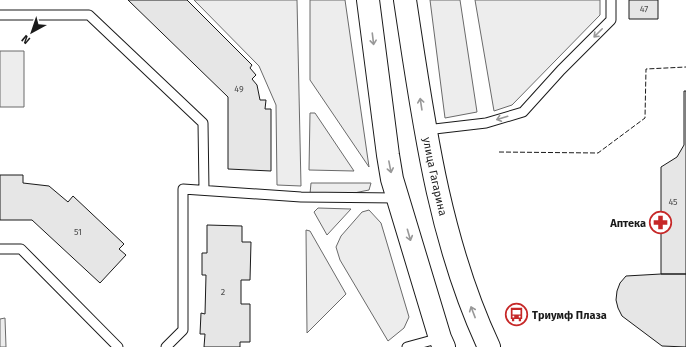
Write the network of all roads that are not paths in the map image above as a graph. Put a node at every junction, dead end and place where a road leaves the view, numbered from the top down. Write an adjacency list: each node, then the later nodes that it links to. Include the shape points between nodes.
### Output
1 (368, 0): 7 (main road, one-way to 7, via 388,155)
2 (405, 0): 5 (main road, улица Гагарина, one-way to 2)
3 (611, 0): 5 (lane, one-way to 5, via 611,20 523,112 486,123)
4 (0, 15): 6 (lane, via 89,15 203,123)
5 (425, 130): 13 (main road, улица Гагарина, one-way to 5, via 474,316 457,266)
6 (204, 190): 7 (lane, via 301,198); 11 (lane, via 183,189 183,330)
7 (398, 198): 9 (main road, one-way to 9)
8 (0, 249): 10 (lane, via 21,249)
9 (442, 343): 12 (lane)
10 (118, 347)
11 (166, 347)
12 (407, 347)
13 (489, 347)

